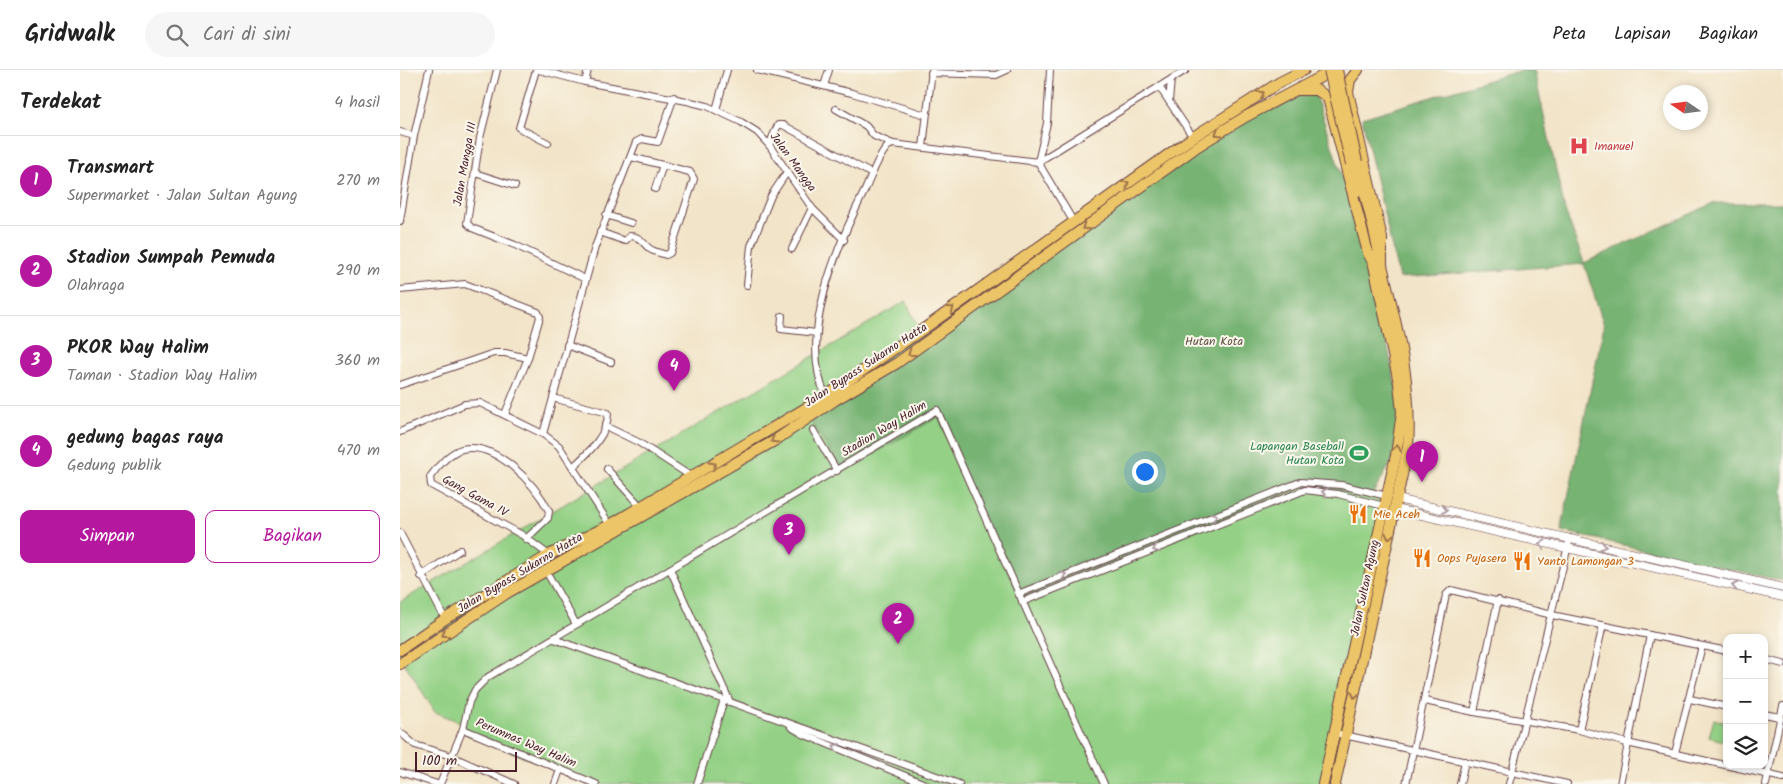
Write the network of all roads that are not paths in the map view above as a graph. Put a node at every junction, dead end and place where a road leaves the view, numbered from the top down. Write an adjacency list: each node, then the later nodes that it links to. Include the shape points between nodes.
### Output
1 (429, 70): 32 (street)
2 (497, 70): 43 (street, Jalan Mangga III)
3 (538, 70): 16 (street, Jalan Mangga); 34 (street, via 519,126)
4 (588, 70): 19 (street)
5 (727, 70): 29 (street)
6 (757, 70): 21 (street)
7 (829, 70): 21 (street)
8 (1007, 70): 17 (street, via 991,75)
9 (1050, 70): 39 (street, via 1047,123)
10 (1186, 70): 18 (street)
11 (1295, 70): 20 (main road)
12 (1304, 70): 20 (main road, Jalan Bypass Sukarno Hatta)
13 (1329, 70): 40 (main road, bridge)
14 (1335, 70): 23 (main road, Jalan Bypass Sukarno Hatta); 40 (main road, bridge)
15 (1358, 70): 24 (main road, via 1350,80)
16 (552, 71): 19 (street, Jalan Mangga)
17 (932, 72): 30 (street)
18 (1171, 80): 22 (street); 27 (street)
19 (585, 82): 25 (street, Jalan Mangga)
20 (1280, 82): 33 (main road, Jalan Bypass Sukarno Hatta, one-way to 20)
21 (824, 86): 30 (street)
22 (1160, 88): 27 (street); 39 (street)
23 (1291, 92): 26 (main road, via 1314,89); 49 (main road, Jalan Bypass Sukarno Hatta, one-way to 49, via 1198,146)
24 (1348, 92): 26 (main road, via 1342,83 1333,80 1327,86); 57 (main road, via 1382,238)
25 (674, 97): 29 (street, Jalan Mangga); 38 (street, via 658,142 639,140)
26 (1328, 98): 57 (main road, via 1368,253)
27 (1169, 101): 33 (street)
28 (836, 109): 35 (street, via 862,123 874,136)
29 (716, 110): 36 (street, Jalan Mangga, via 757,132)
30 (926, 115): 37 (street)
31 (400, 132): 32 (street)
32 (414, 136): 51 (street)
33 (1193, 137): 47 (main road, Jalan Bypass Sukarno Hatta, one-way to 33)
34 (548, 143)
35 (893, 144): 37 (street); 44 (street, via 883,151)
36 (769, 145): 42 (street, Jalan Mangga); 44 (street, via 778,125 783,124)
37 (923, 147): 39 (street)
38 (631, 157): 41 (street); 50 (street)
39 (1038, 162): 52 (street)
40 (1354, 163): 57 (main road, Jalan Sultan Agung)
41 (663, 165): 46 (street); 54 (street, via 690,172 694,179 668,255 650,249 634,236 625,241)
42 (787, 172): 48 (street, Jalan Mangga); 59 (street, via 771,196 751,246)
43 (475, 173): 45 (street); 58 (street, Jalan Mangga III, via 467,218 469,226)
44 (872, 174): 55 (street)
45 (515, 186)
46 (655, 189)
47 (1101, 201): 49 (main road); 52 (main road, Jalan Bypass Sukarno Hatta)
48 (812, 208): 55 (street, Jalan Mangga); 56 (street)
49 (1107, 211): 88 (main road, Jalan Bypass Sukarno Hatta, one-way to 88, via 897,363 774,441)
50 (606, 214): 53 (street); 54 (street)
51 (400, 221)
52 (1073, 221): 67 (main road, Jalan Bypass Sukarno Hatta, one-way to 52)
53 (631, 223)
54 (600, 232): 58 (street)
55 (844, 240): 62 (street, via 824,296)
56 (792, 249)
57 (1378, 263): 78 (main road, Jalan Sultan Agung, via 1402,412)
58 (585, 279): 63 (street)
59 (747, 285)
60 (400, 290): 64 (street, via 464,284 538,312 540,317)
61 (782, 316): 62 (street, via 781,329)
62 (817, 333): 67 (street, via 818,368)
63 (567, 344): 65 (street); 68 (street)
64 (528, 358): 66 (street, via 494,353); 69 (street)
65 (611, 362)
66 (400, 385)
67 (826, 396): 77 (main road, Jalan Bypass Sukarno Hatta, one-way to 67)
68 (553, 398): 70 (street, via 607,411 609,416); 73 (street)
69 (505, 414): 72 (street, via 472,402); 73 (street)
70 (605, 426): 74 (street, via 595,445); 77 (street, via 638,442)
71 (813, 430): 76 (street)
72 (400, 432)
73 (543, 434): 74 (street, via 558,446)
74 (573, 467): 80 (street)
75 (607, 469): 79 (street)
76 (837, 470): 87 (street, Stadion Way Halim); 91 (street, Stadion Way Halim, via 937,410)
77 (692, 478): 79 (main road, Jalan Bypass Sukarno Hatta)
78 (1391, 502): 83 (street, one-way to 83); 85 (street, one-way to 78); 91 (street, one-way to 78, via 1300,482 1341,485); 94 (street, one-way to 94, via 1305,490); 120 (main road, Jalan Sultan Agung); 121 (main road, Jalan Sultan Agung, one-way to 121)
79 (641, 507): 80 (main road, Jalan Bypass Sukarno Hatta)
80 (610, 524): 86 (main road, Jalan Bypass Sukarno Hatta)
81 (400, 533): 89 (street)
82 (526, 538): 82 (street, Gang Gama IV, via 431,485 430,477 444,460 460,450 473,448 511,464 549,511 548,518); 86 (street, Gang Gama IV)
83 (1570, 538): 85 (street); 90 (street, one-way to 90)
84 (460, 550): 89 (street)
85 (1567, 550): 92 (street, one-way to 85); 95 (street)
86 (549, 555): 96 (main road, Jalan Bypass Sukarno Hatta)
87 (670, 569): 97 (street, Stadion Way Halim); 108 (street)
88 (546, 571): 97 (street); 105 (main road, Jalan Bypass Sukarno Hatta, one-way to 105, via 507,592)
89 (421, 576): 96 (street)
90 (1783, 588)
91 (1018, 594): 94 (street, Stadion Way Halim)
92 (1783, 596)
93 (1498, 600): 95 (street); 109 (street, via 1457,590 1448,591); 112 (street)
94 (1022, 602): 143 (street, Stadion Way Halim)
95 (1552, 615): 98 (street); 115 (street)
96 (445, 619): 102 (main road, Jalan Bypass Sukarno Hatta)
97 (576, 624): 100 (street, Stadion Way Halim)
98 (1603, 624): 99 (street); 118 (street)
99 (1650, 636): 101 (street); 122 (street)
100 (554, 639): 108 (street); 117 (street, Perumnas Way Halim, via 480,683 469,702)
101 (1702, 646): 103 (street); 107 (street)
102 (400, 650)
103 (1723, 650)
104 (1768, 661): 106 (street)
105 (400, 664)
106 (1783, 664)
107 (1690, 699): 110 (street); 125 (street)
108 (727, 701): 116 (street); 140 (street)
109 (1425, 701): 112 (street); 124 (street)
110 (1723, 706)
111 (1783, 706): 114 (street)
112 (1474, 712): 115 (street)
113 (1768, 715): 114 (street)
114 (1780, 717): 134 (street)
115 (1526, 720): 118 (street); 133 (street)
116 (786, 723): 123 (street); 127 (street, one-way to 116, via 803,734)
117 (463, 729): 126 (street); 130 (street, Perumnas Way Halim)
118 (1579, 730): 122 (street)
119 (400, 732): 126 (street, via 415,745)
120 (1335, 733): 121 (street); 144 (main road, Jalan Sultan Agung)
121 (1346, 735): 124 (street); 145 (main road, Jalan Sultan Agung)
122 (1627, 743): 125 (street); 150 (street)
123 (859, 747): 127 (street); 128 (street)
124 (1414, 749): 129 (street); 146 (street)
125 (1675, 753): 134 (street)
126 (451, 756): 136 (street); 137 (street)
127 (856, 756): 131 (street)
128 (894, 760): 131 (street); 142 (street)
129 (1466, 761): 133 (street); 147 (street)
130 (560, 770): 138 (street); 139 (street, Perumnas Way Halim)
131 (890, 770): 141 (street)
132 (400, 772): 136 (street)
133 (1512, 772): 148 (street); 149 (street)
134 (1768, 776): 135 (street); 151 (street)
135 (1783, 778)
136 (438, 784)
137 (514, 784)
138 (555, 784)
139 (596, 784)
140 (697, 784)
141 (925, 784)
142 (959, 784)
143 (1104, 784)
144 (1323, 784)
145 (1335, 784)
146 (1406, 784)
147 (1460, 784)
148 (1509, 784)
149 (1567, 784)
150 (1620, 784)
151 (1766, 784)

